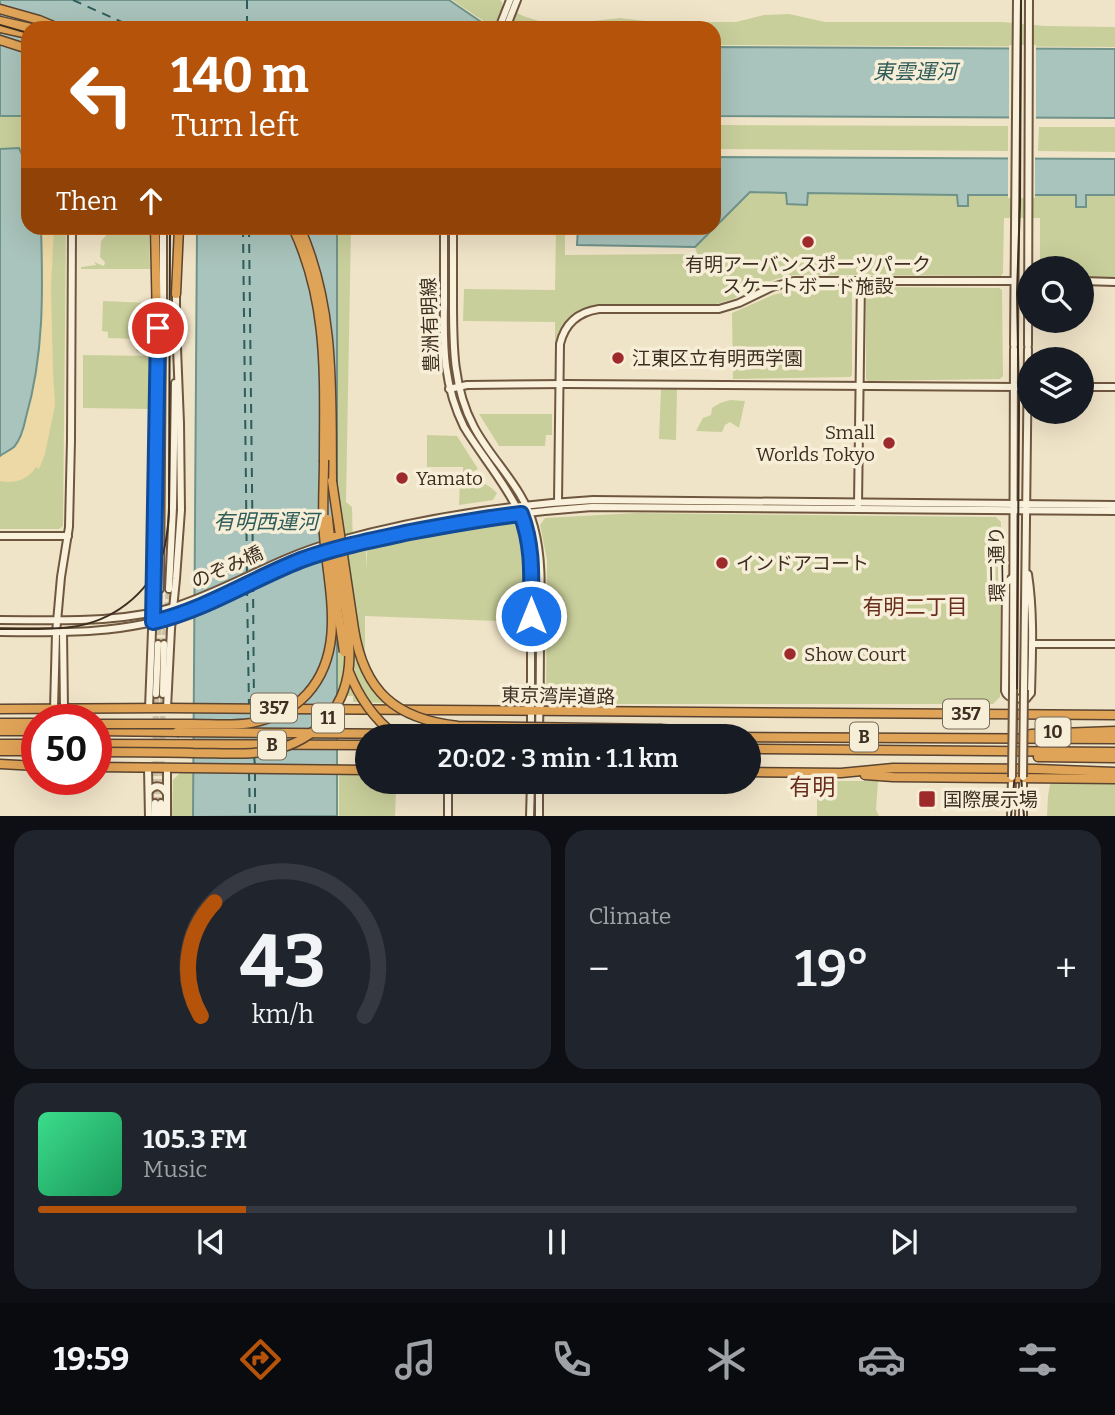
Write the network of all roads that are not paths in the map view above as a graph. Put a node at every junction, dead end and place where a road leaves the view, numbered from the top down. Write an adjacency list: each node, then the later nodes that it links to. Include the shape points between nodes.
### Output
1 (510, 0): 8 (street)
2 (517, 0): 9 (street)
3 (1017, 0): 25 (street, 環二通り)
4 (1030, 0): 23 (street, 環二通り)
5 (0, 9): 7 (highway)
6 (0, 19): 10 (highway)
7 (39, 21)
8 (502, 21)
9 (509, 21)
10 (21, 25)
11 (0, 29): 12 (highway)
12 (21, 34)
13 (0, 40): 14 (highway)
14 (21, 47)
15 (72, 235): 55 (street)
16 (155, 235): 30 (highway)
17 (163, 235): 29 (street)
18 (177, 235): 28 (highway)
19 (296, 235): 42 (highway, 11, via 310,271 322,331)
20 (303, 235): 43 (highway, 11, via 326,312)
21 (444, 235): 40 (street, 豊洲有明線, via 443,347)
22 (453, 235): 34 (street, 豊洲有明線, via 453,346)
23 (1029, 256)
24 (861, 281): 25 (street); 33 (street, via 794,281 729,307 708,310 589,310 576,317 562,335); 35 (street)
25 (1014, 281): 36 (street, 環二通り)
26 (1094, 281): 27 (street)
27 (1115, 282)
28 (176, 294): 32 (street)
29 (163, 300): 30 (street); 31 (street)
30 (158, 373): 31 (street)
31 (160, 383): 60 (street); 64 (street)
32 (177, 384): 59 (street, via 181,462); 61 (street)
33 (558, 384): 34 (street); 35 (street); 44 (street)
34 (458, 386): 40 (street); 45 (street, 豊洲有明線, via 474,429)
35 (859, 386): 36 (street); 48 (street)
36 (1013, 386): 37 (street); 49 (street, 環二通り)
37 (1017, 386)
38 (1094, 387): 39 (street)
39 (1115, 387)
40 (449, 389): 47 (street, 豊洲有明線, via 464,427)
41 (1028, 424): 50 (street, 環二通り)
42 (324, 460): 88 (highway, 11, bridge, via 323,532 332,628 326,662 310,691 286,710 251,723); 89 (highway, 11, bridge, via 346,661 365,705)
43 (332, 481): 90 (highway, 11, bridge, via 354,629 365,669 394,705 420,719); 107 (highway, 11, bridge, via 349,660 338,704 325,722 293,744 261,752)
44 (558, 502): 45 (street); 48 (street)
45 (525, 505): 47 (street); 52 (street, 豊洲有明線)
46 (1115, 505): 50 (street)
47 (516, 506): 53 (street, 豊洲有明線); 56 (street)
48 (858, 506): 49 (street); 52 (street, via 606,507)
49 (1012, 507): 50 (street); 58 (street, 環二通り)
50 (1027, 507): 51 (street); 57 (street, 環二通り)
51 (1115, 511)
52 (529, 513): 53 (street); 83 (street, 豊洲有明線, via 540,554)
53 (521, 514): 56 (street); 83 (street, 豊洲有明線, via 531,553)
54 (0, 536): 55 (street)
55 (68, 536): 67 (street)
56 (363, 538): 62 (street, のぞみ橋, bridge, via 296,554); 65 (street, のぞみ橋, bridge)
57 (1026, 558): 72 (street); 82 (street, 環二通り, bridge)
58 (1013, 577): 72 (street, via 1006,583 1005,691 1010,698 1026,699 1031,693); 81 (street, 環二通り, bridge)
59 (176, 579): 62 (street, via 178,592); 63 (street)
60 (160, 589)
61 (169, 589)
62 (188, 601): 63 (street, のぞみ橋)
63 (173, 607): 64 (street, のぞみ橋); 65 (street)
64 (153, 612): 67 (street, のぞみ橋); 68 (street)
65 (172, 617): 68 (street, のぞみ橋); 78 (street)
66 (0, 620): 67 (street, のぞみ橋)
67 (58, 620): 70 (street)
68 (153, 622): 70 (street, のぞみ橋); 77 (street)
69 (0, 632): 70 (street, のぞみ橋)
70 (60, 633): 75 (street)
71 (161, 644): 74 (street)
72 (1032, 644): 73 (street)
73 (1115, 644)
74 (159, 694)
75 (59, 704)
76 (112, 708): 77 (highway, 東京湾岸道路 / 357)
77 (149, 708): 78 (highway, 東京湾岸道路 / 357)
78 (167, 708): 83 (highway, 東京湾岸道路 / 357, bridge)
79 (0, 709): 80 (highway, 東京湾岸道路 / 357)
80 (21, 709)
81 (1013, 709): 82 (highway, bridge); 84 (highway, via 864,708); 120 (street, 環二通り, bridge)
82 (1023, 709): 85 (highway); 121 (street, 環二通り, bridge)
83 (535, 711): 84 (highway, 東京湾岸道路 / 357); 91 (street, 豊洲有明線); 92 (street, 豊洲有明線)
84 (818, 713): 85 (highway, 東京湾岸道路 / 357)
85 (1115, 713)
86 (0, 723): 87 (highway)
87 (21, 723)
88 (112, 724)
89 (381, 724)
90 (445, 724)
91 (533, 724)
92 (537, 724)
93 (0, 731): 94 (highway)
94 (21, 731)
95 (112, 732): 96 (highway, B, bridge)
96 (355, 732)
97 (1114, 734): 98 (highway, B)
98 (761, 737)
99 (0, 744): 100 (highway)
100 (21, 744)
101 (112, 744): 102 (highway, B, bridge)
102 (355, 746)
103 (761, 750): 106 (highway, B)
104 (0, 751): 105 (highway)
105 (21, 751)
106 (891, 751): 108 (highway, B); 109 (highway, B)
107 (112, 752)
108 (1115, 752)
109 (1115, 758)
110 (0, 765): 111 (highway)
111 (21, 766)
112 (112, 767): 113 (highway)
113 (148, 768): 114 (highway); 123 (street)
114 (167, 769): 115 (highway); 124 (street)
115 (355, 770)
116 (1115, 770): 119 (highway)
117 (761, 772): 118 (highway)
118 (841, 773): 119 (highway, via 893,768); 120 (highway)
119 (1036, 774): 121 (highway); 122 (highway)
120 (1012, 778): 121 (highway); 135 (street)
121 (1023, 778): 136 (street)
122 (1115, 779)
123 (149, 793): 124 (street, via 157,786); 128 (street)
124 (167, 794): 131 (street)
125 (448, 794): 132 (street)
126 (531, 794): 133 (street)
127 (539, 794): 134 (street)
128 (149, 816)
129 (155, 816): 130 (street, via 158,803)
130 (161, 816)
131 (167, 816)
132 (448, 816)
133 (530, 816)
134 (539, 816)
135 (1011, 816)
136 (1023, 816)

